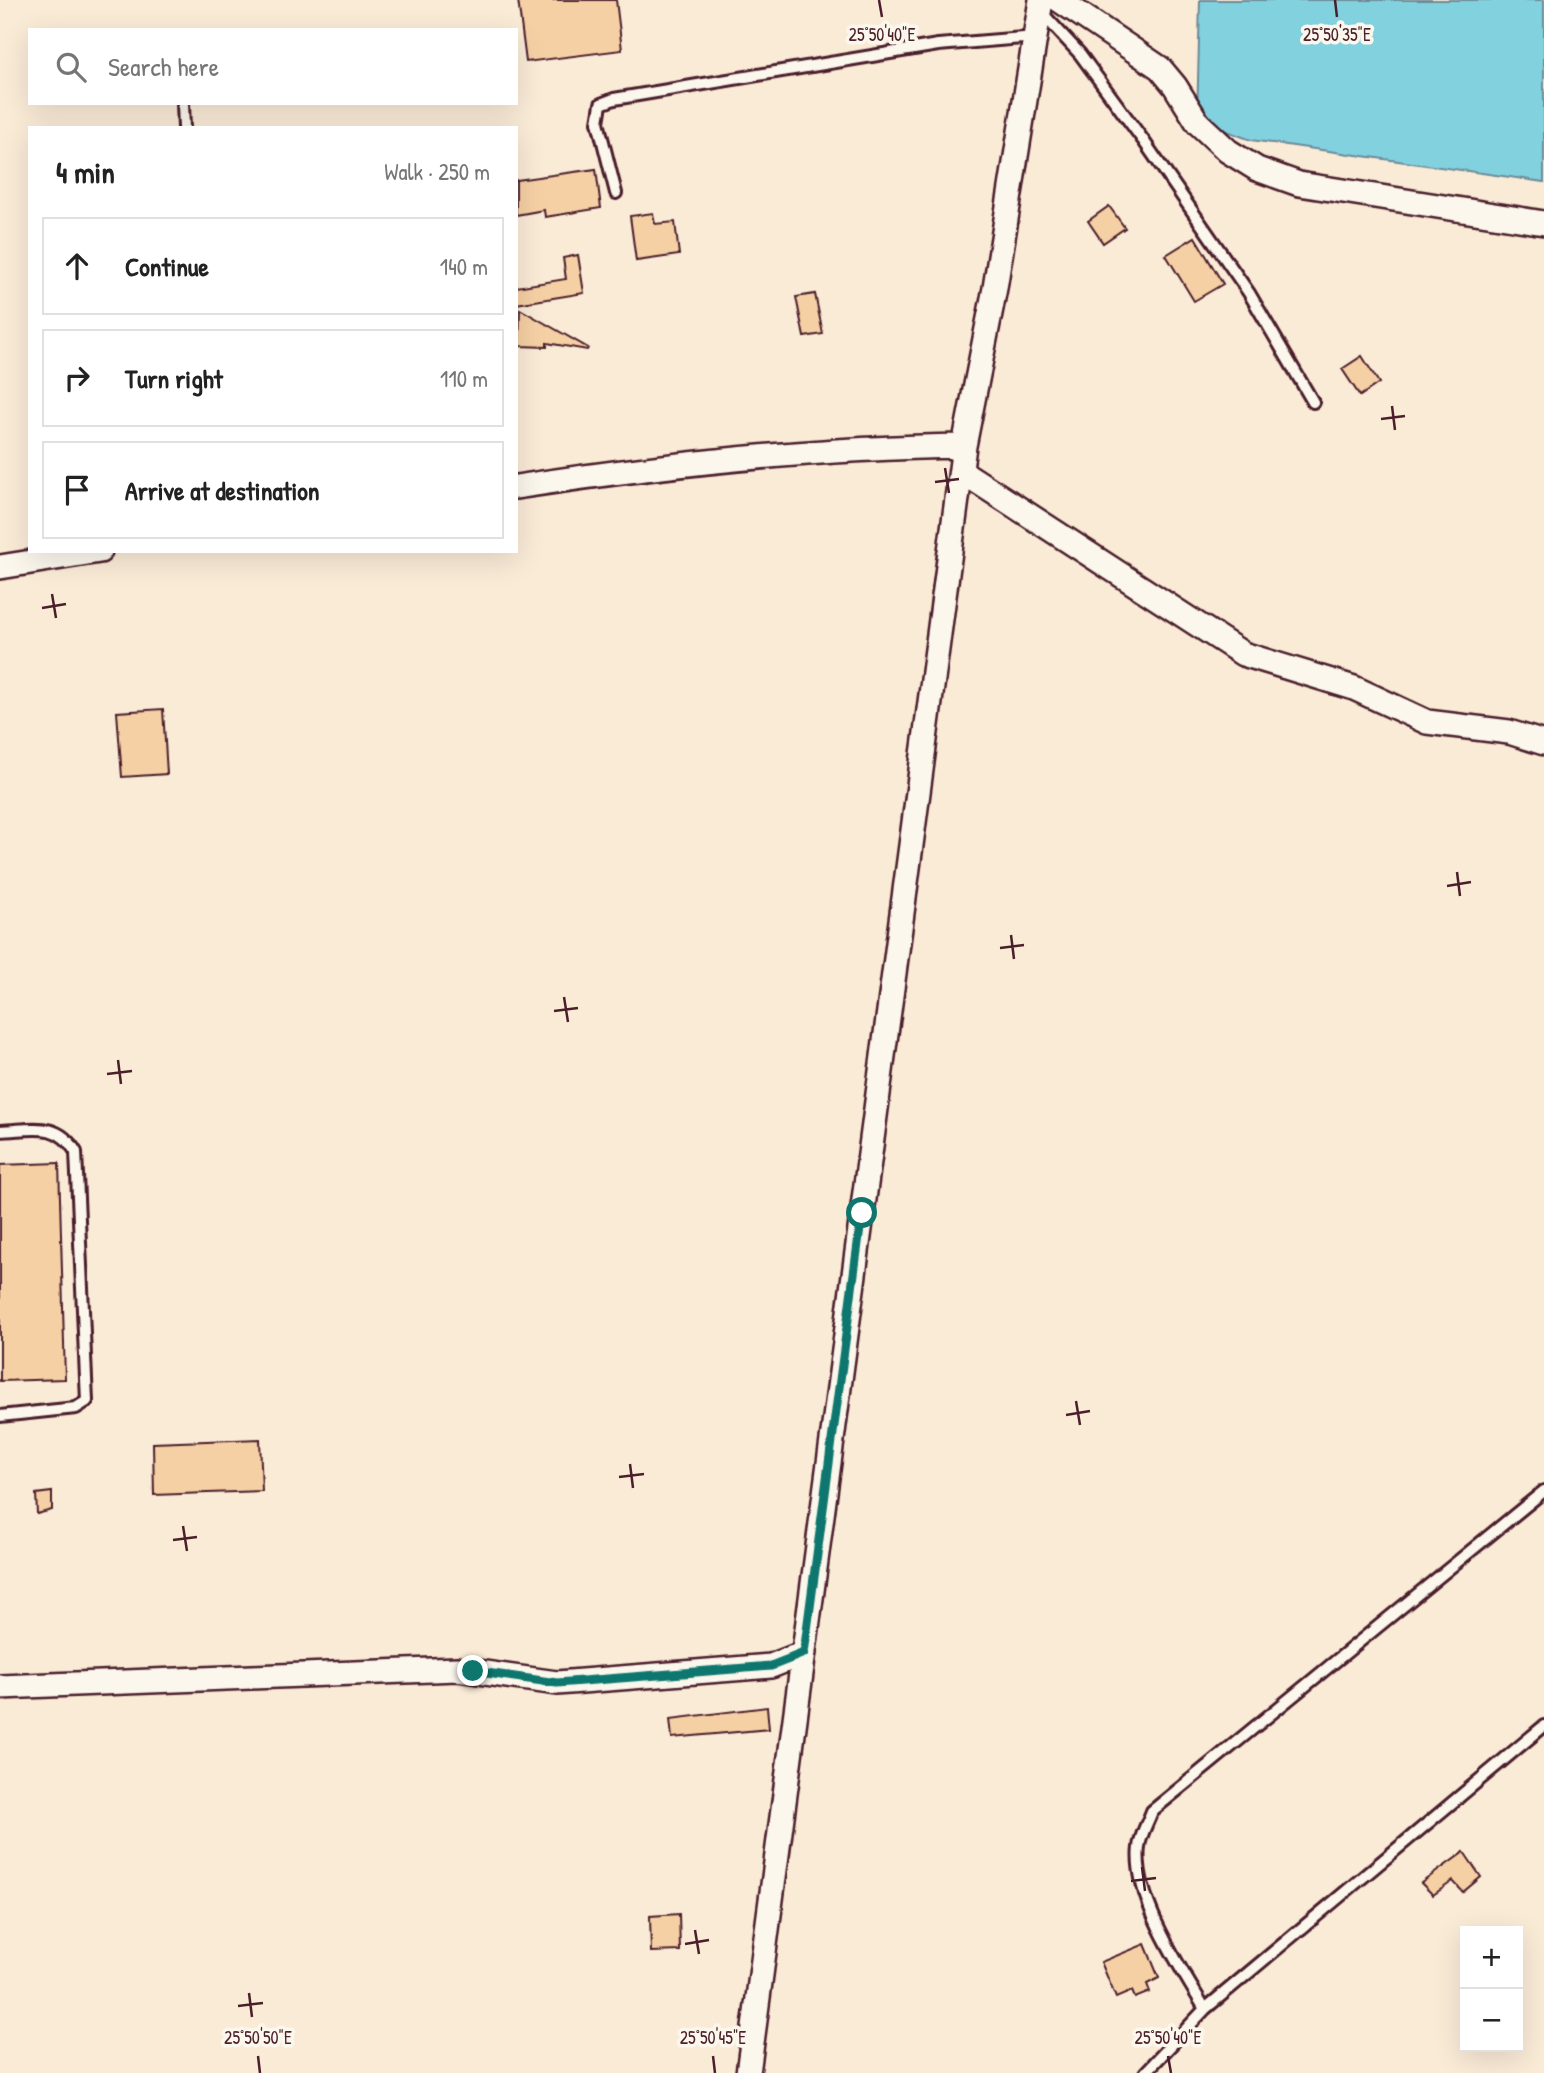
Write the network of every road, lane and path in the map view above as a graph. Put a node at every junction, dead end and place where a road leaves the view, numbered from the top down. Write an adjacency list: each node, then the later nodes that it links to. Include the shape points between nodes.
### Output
1 (1046, 4): 2 (street); 6 (street, via 1160,68 1198,123 1256,169 1299,184); 7 (lane, via 1249,293)
2 (1036, 37): 5 (lane, via 926,47 614,99 601,104 598,122); 8 (street)
3 (183, 105): 4 (lane)
4 (184, 126)
5 (616, 193)
6 (1544, 223)
7 (1314, 402)
8 (964, 446): 9 (street); 10 (street, via 871,447 653,466)
9 (961, 471): 13 (street, via 1243,654 1354,688 1427,722 1509,732); 17 (street)
10 (518, 487)
11 (88, 553): 12 (street)
12 (0, 567)
13 (1544, 743)
14 (0, 1131): 15 (lane, via 53,1129 68,1138 76,1152 87,1401 76,1408)
15 (0, 1416)
16 (1544, 1491): 20 (lane, via 1152,1811 1139,1847 1146,1899)
17 (804, 1653): 18 (street, via 771,1666 557,1683 457,1669); 21 (street)
18 (0, 1687)
19 (1544, 1727): 20 (lane)
20 (1205, 2009): 22 (lane)
21 (748, 2073)
22 (1145, 2073)

